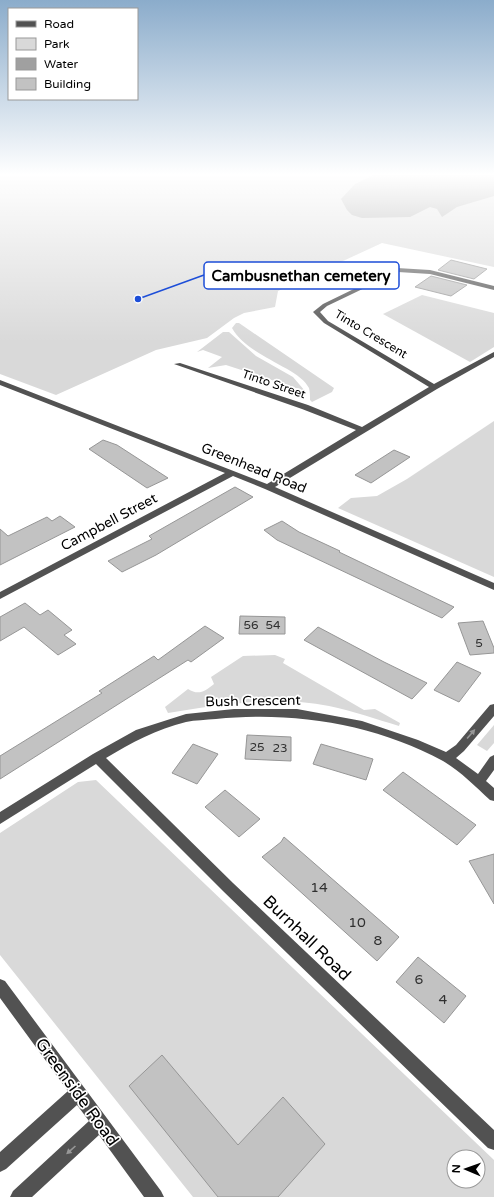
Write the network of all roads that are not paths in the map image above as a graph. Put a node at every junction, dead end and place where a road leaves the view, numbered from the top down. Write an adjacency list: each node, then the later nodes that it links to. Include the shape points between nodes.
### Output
1 (494, 288): 5 (street, Tinto Crescent, via 430,272 397,270 316,312 326,322)
2 (494, 354): 5 (street)
3 (178, 364): 6 (street, Tinto Street, via 305,407)
4 (2, 383): 7 (street, Greenhead Road)
5 (434, 387): 6 (street)
6 (362, 430): 8 (street)
7 (232, 473): 8 (street, Greenhead Road); 10 (street, Campbell Street)
8 (268, 487): 9 (street, Greenhead Road)
9 (494, 587)
10 (0, 596)
11 (494, 708): 13 (street, one-way to 11, via 460,748)
12 (97, 757): 13 (street, Bush Crescent, via 140,733 186,718 297,713 362,725 414,743); 17 (street, Bush Crescent); 21 (street, Burnhall Road, via 228,888)
13 (447, 758): 15 (street, Bush Crescent)
14 (494, 760): 15 (street)
15 (479, 782): 16 (street, Bush Crescent)
16 (494, 796)
17 (0, 819)
18 (0, 986): 19 (street, Greenside Road)
19 (78, 1093): 20 (street, Greenside Road); 22 (street)
20 (100, 1123): 23 (street, one-way to 23); 24 (street, Greenside Road)
21 (494, 1142)
22 (0, 1163)
23 (19, 1197)
24 (155, 1197)

